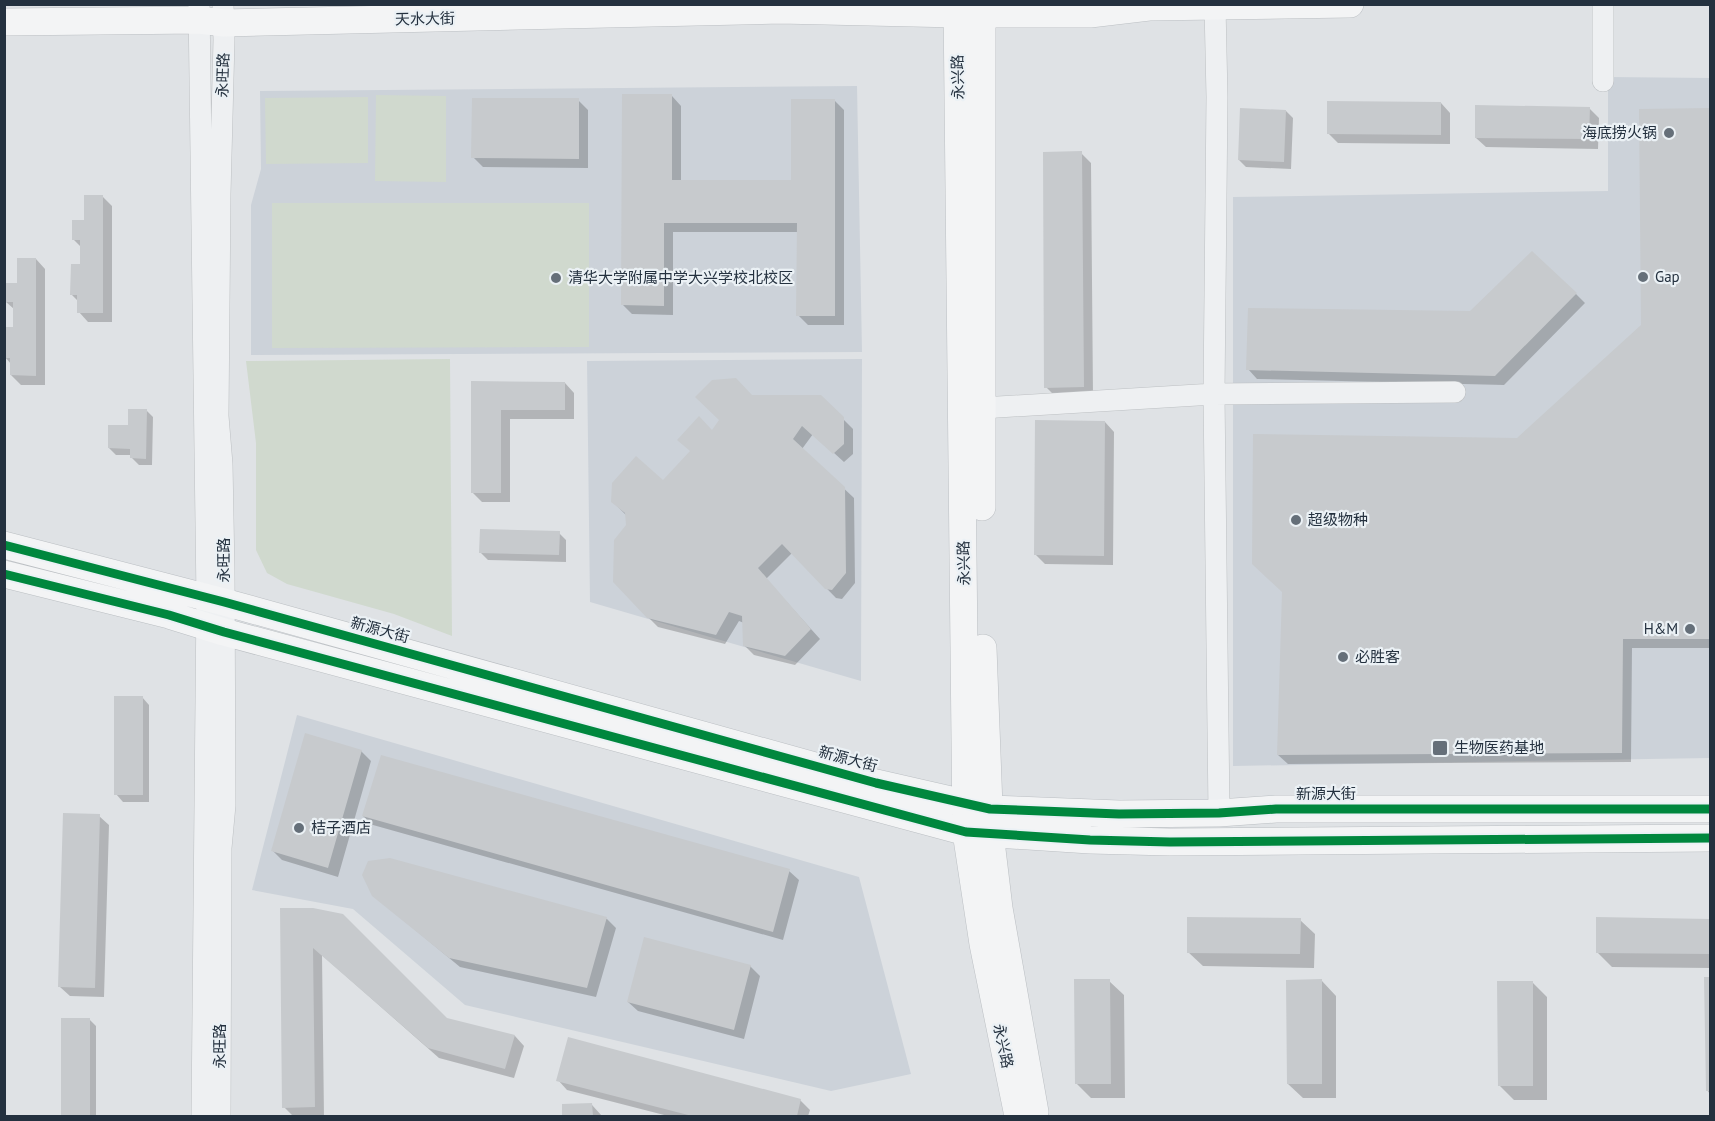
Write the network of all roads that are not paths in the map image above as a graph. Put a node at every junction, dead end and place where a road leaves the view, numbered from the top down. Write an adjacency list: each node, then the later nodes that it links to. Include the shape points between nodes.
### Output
1 (1350, 4): 3 (main road, 天水大街)
2 (1603, 4): 7 (street)
3 (1215, 6): 4 (main road, 天水大街, via 1149,7 1090,14); 9 (street)
4 (970, 9): 5 (main road, 天水大街); 10 (main road, 永兴路); 17 (main road, 永兴路)
5 (211, 13): 6 (main road, 天水大街); 13 (street, 永旺路, via 220,194 218,416 222,464)
6 (4, 22)
7 (1603, 81)
8 (1455, 392): 9 (street)
9 (1214, 394): 10 (street); 16 (street)
10 (982, 408): 17 (main road, 永兴路, via 986,767)
11 (4, 545): 13 (main road, 新源大街)
12 (4, 574): 14 (main road, 新源大街)
13 (215, 600): 14 (street, 永旺路); 17 (main road, 新源大街, via 865,780)
14 (215, 629): 17 (main road, 新源大街); 19 (street, 永旺路); 20 (street, 永旺路, via 225,805 221,848)
15 (1710, 809): 16 (main road, 新源大街, via 1276,809)
16 (1219, 813): 17 (main road, 新源大街)
17 (978, 819): 18 (main road, 新源大街, via 1090,840); 21 (main road, 永兴路, via 983,944); 22 (main road, 永兴路, via 999,908)
18 (1710, 838)
19 (202, 1116)
20 (220, 1116)
21 (1018, 1116)
22 (1036, 1116)

